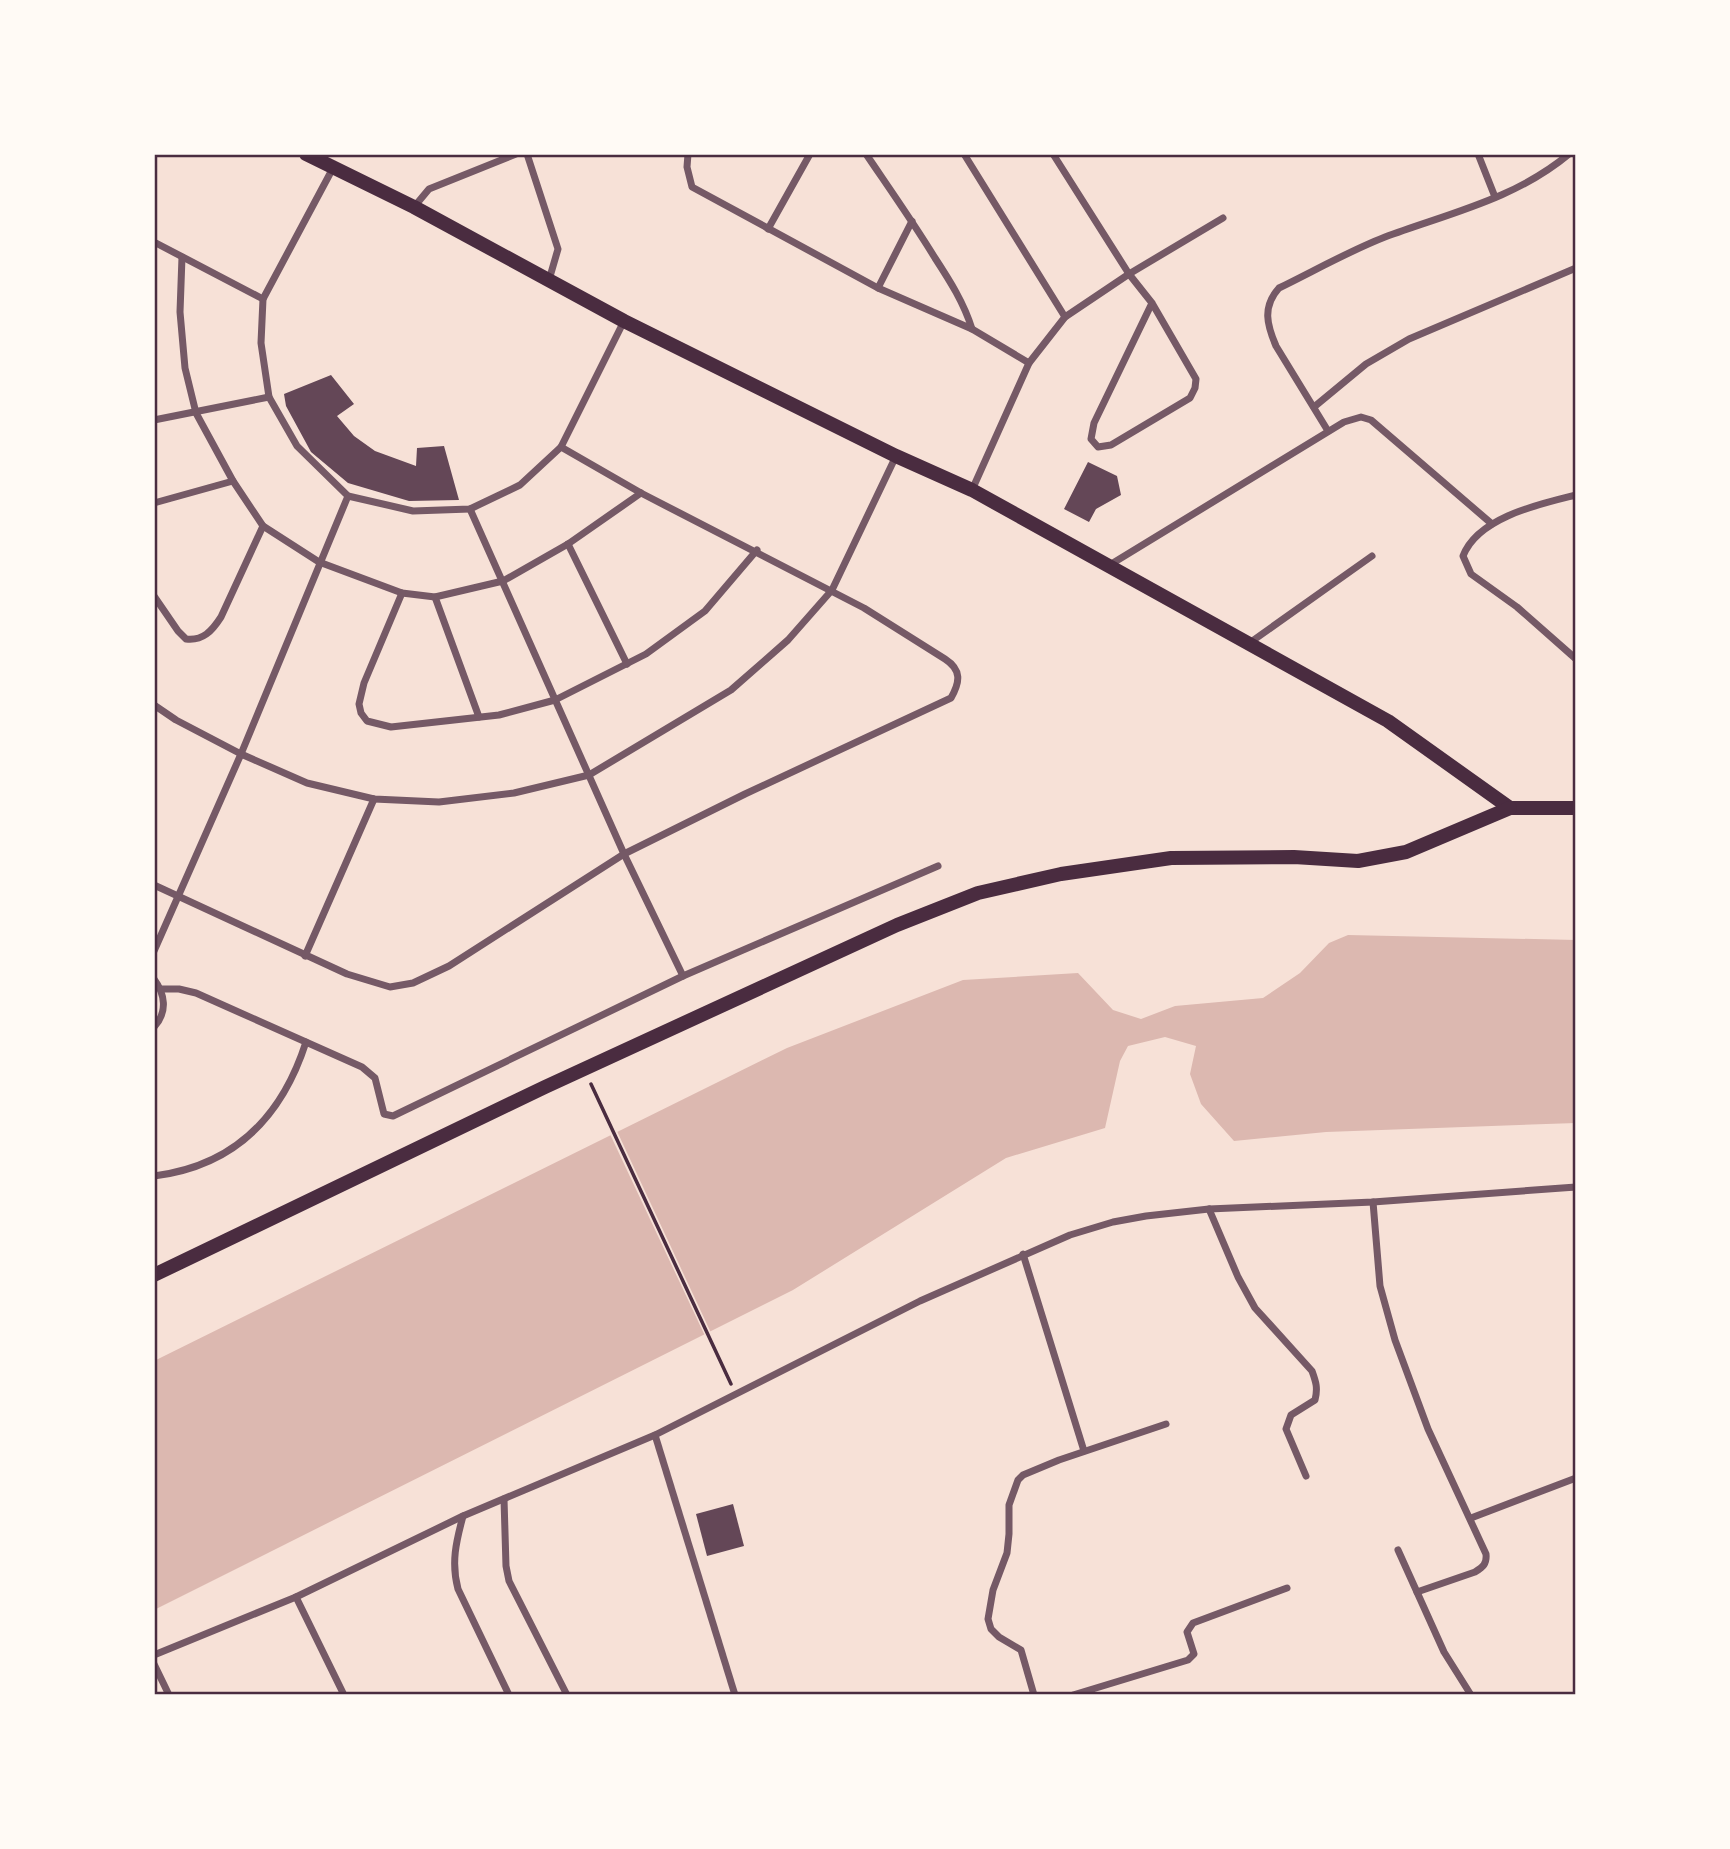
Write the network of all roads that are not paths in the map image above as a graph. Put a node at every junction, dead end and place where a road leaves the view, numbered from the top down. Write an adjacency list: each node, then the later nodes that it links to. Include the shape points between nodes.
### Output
1 (306, 154): 12 (main road)
2 (516, 154): 14 (street, via 429,189)
3 (527, 154): 22 (street, via 558,249)
4 (688, 154): 17 (street, via 692,187)
5 (810, 154): 17 (street)
6 (866, 154): 16 (street)
7 (964, 154): 26 (street)
8 (1065, 154): 11 (street)
9 (1478, 154): 13 (street)
10 (1569, 154): 13 (street, via 1520,188)
11 (1055, 156): 21 (street)
12 (333, 168): 14 (main road); 24 (street)
13 (1495, 197): 31 (street, via 1383,238 1279,288 1271,297 1270,332)
14 (414, 207): 22 (main road)
15 (1223, 218): 21 (street)
16 (912, 221): 23 (street); 28 (street, via 965,306)
17 (768, 229): 23 (street)
18 (154, 242): 19 (street)
19 (182, 257): 24 (street); 32 (street, via 185,369)
20 (1576, 268): 31 (street, via 1400,344 1366,364)
21 (1129, 274): 25 (street); 26 (street)
22 (548, 282): 27 (main road)
23 (878, 288): 28 (street)
24 (263, 299): 30 (street, via 261,343)
25 (1152, 303): 25 (street, via 1094,423 1091,439 1098,447 1111,445 1190,398 1195,388 1192,369)
26 (1065, 317): 29 (street)
27 (624, 321): 35 (street); 36 (main road)
28 (972, 329): 29 (street)
29 (1029, 363): 38 (street)
30 (269, 397): 32 (street); 41 (street, via 297,446)
31 (1314, 407): 34 (street)
32 (196, 413): 33 (street); 37 (street)
33 (154, 420)
34 (1328, 431): 44 (street, via 1353,419 1371,419); 50 (street)
35 (561, 447): 39 (street); 43 (street, via 520,485)
36 (896, 456): 38 (main road); 52 (street)
37 (233, 481): 42 (street); 45 (street)
38 (972, 490): 50 (main road)
39 (641, 493): 46 (street); 47 (street)
40 (1576, 495): 44 (street, via 1524,508)
41 (348, 496): 43 (street, via 412,511); 49 (street)
42 (154, 503)
43 (470, 509): 51 (street)
44 (1492, 524): 57 (street, via 1466,547 1467,568)
45 (263, 526): 49 (street); 54 (street, via 221,617 206,634 186,639)
46 (568, 544): 51 (street); 58 (street)
47 (757, 551): 52 (street); 58 (street, via 705,611)
48 (1372, 556): 56 (street)
49 (319, 562): 53 (street); 62 (street)
50 (1108, 566): 56 (main road)
51 (503, 581): 55 (street); 59 (street)
52 (831, 590): 63 (street, via 789,640 731,690); 67 (street, via 954,665 959,679 951,698)
53 (402, 593): 55 (street); 61 (street, via 364,683 361,713 374,725 391,727)
54 (154, 596)
55 (436, 597): 61 (street)
56 (1248, 644): 65 (main road, via 1388,721)
57 (1576, 659)
58 (627, 664): 59 (street)
59 (555, 700): 61 (street); 63 (street)
60 (154, 705): 62 (street)
61 (479, 717)
62 (241, 754): 64 (street, via 307,783); 70 (street)
63 (589, 775): 64 (street, via 514,793 439,802); 67 (street)
64 (374, 799): 72 (street)
65 (1510, 808): 66 (main road); 83 (main road, via 1406,852 1358,861 1171,858 1061,874 978,893 897,925 575,1073)
66 (1576, 808)
67 (624, 854): 72 (street, via 449,966 414,983 390,987); 73 (street)
68 (938, 866): 73 (street)
69 (154, 885): 70 (street)
70 (177, 895): 71 (street); 72 (street)
71 (154, 951)
72 (305, 956)
73 (683, 976): 77 (street, via 393,1116 384,1114 370,1072)
74 (154, 979): 75 (street)
75 (161, 989): 76 (street, via 163,1012); 77 (street, via 196,993)
76 (154, 1027)
77 (306, 1042): 78 (street, via 288,1089 248,1137 193,1168)
78 (154, 1176)
79 (1576, 1187): 80 (street)
80 (1373, 1202): 81 (street); 91 (street, via 1380,1286 1395,1340 1428,1429)
81 (1209, 1209): 82 (street, via 1113,1222); 87 (street, via 1255,1308 1312,1371 1315,1400 1291,1415 1286,1429)
82 (1023, 1254): 85 (street); 86 (street)
83 (154, 1275)
84 (1166, 1424): 86 (street)
85 (655, 1435): 89 (street); 102 (street)
86 (1084, 1451): 103 (street, via 1023,1475 1011,1495 1009,1542 988,1619 999,1637 1021,1650)
87 (1306, 1476)
88 (1576, 1478): 91 (street)
89 (504, 1499): 90 (street); 101 (street, via 509,1581)
90 (463, 1516): 95 (street); 100 (street, via 453,1570)
91 (1471, 1518): 94 (street, via 1485,1547 1483,1567)
92 (1398, 1550): 94 (street)
93 (1287, 1588): 104 (street, via 1193,1623 1187,1632 1194,1654 1188,1660)
94 (1417, 1592): 105 (street, via 1444,1652)
95 (296, 1597): 96 (street); 99 (street)
96 (154, 1655)
97 (154, 1664): 98 (street)
98 (169, 1695)
99 (344, 1695)
100 (509, 1695)
101 (567, 1695)
102 (735, 1695)
103 (1034, 1695)
104 (1073, 1695)
105 (1471, 1695)

